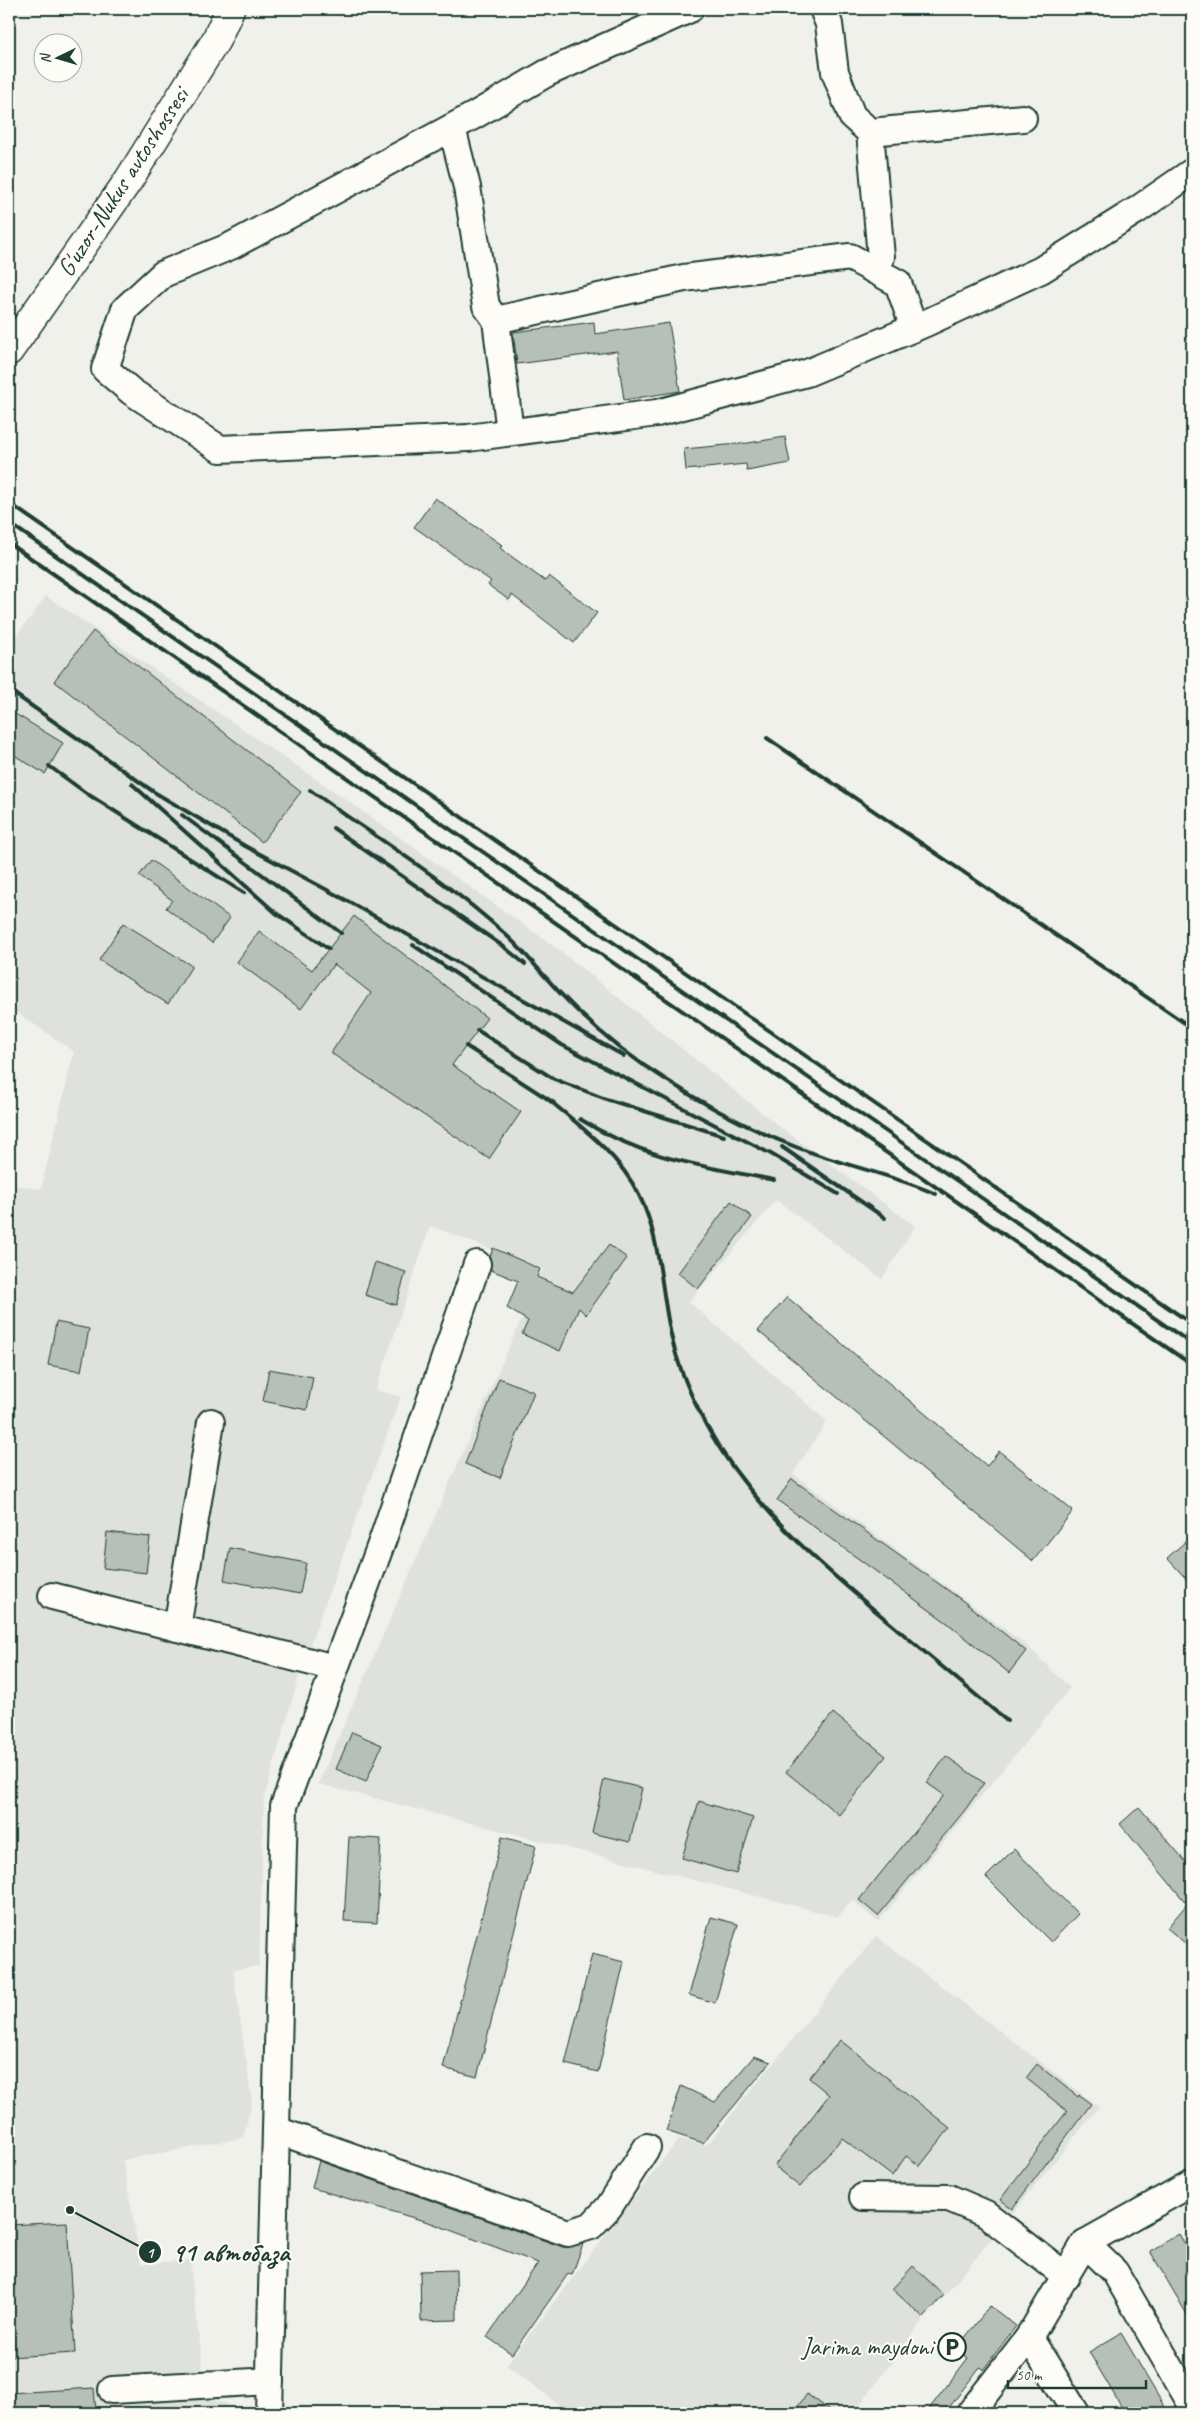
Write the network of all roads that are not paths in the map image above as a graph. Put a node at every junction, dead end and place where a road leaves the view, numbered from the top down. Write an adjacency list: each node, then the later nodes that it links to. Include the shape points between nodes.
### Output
1 (216, 9): 11 (highway, G'uzor-Nukus avtoshossesi, via 103,191)
2 (230, 9): 13 (highway, G'uzor-Nukus avtoshossesi, via 216,40 128,180)
3 (690, 9): 6 (street, via 547,73)
4 (823, 9): 7 (street, via 829,24 838,81 852,116)
5 (1024, 118): 7 (street)
6 (452, 128): 10 (street, via 468,187 486,306); 14 (street, via 231,246 163,274 125,309 105,369 132,392 220,448 468,438)
7 (870, 132): 9 (street, via 881,257)
8 (1192, 172): 12 (street, via 1040,270)
9 (874, 270): 10 (street, via 850,257 684,278); 12 (street, via 898,283)
10 (496, 320): 14 (street)
11 (9, 328)
12 (914, 328): 14 (street, via 807,373 657,413)
13 (9, 351)
14 (510, 432)
15 (476, 1264): 19 (street)
16 (211, 1422): 18 (street)
17 (52, 1596): 18 (street)
18 (177, 1628): 19 (street)
19 (335, 1668): 20 (street, via 284,1806)
20 (276, 2130): 21 (street, via 568,2233 592,2226 609,2207); 27 (street)
21 (647, 2147)
22 (1192, 2183): 24 (street)
23 (863, 2197): 25 (street, via 949,2198 986,2214)
24 (1085, 2243): 25 (street); 29 (street, via 1115,2272)
25 (1066, 2276): 26 (street)
26 (1029, 2337): 31 (street); 32 (street)
27 (270, 2381): 28 (street); 30 (street)
28 (112, 2390)
29 (1192, 2405)
30 (269, 2413)
31 (970, 2413)
32 (1076, 2413)

